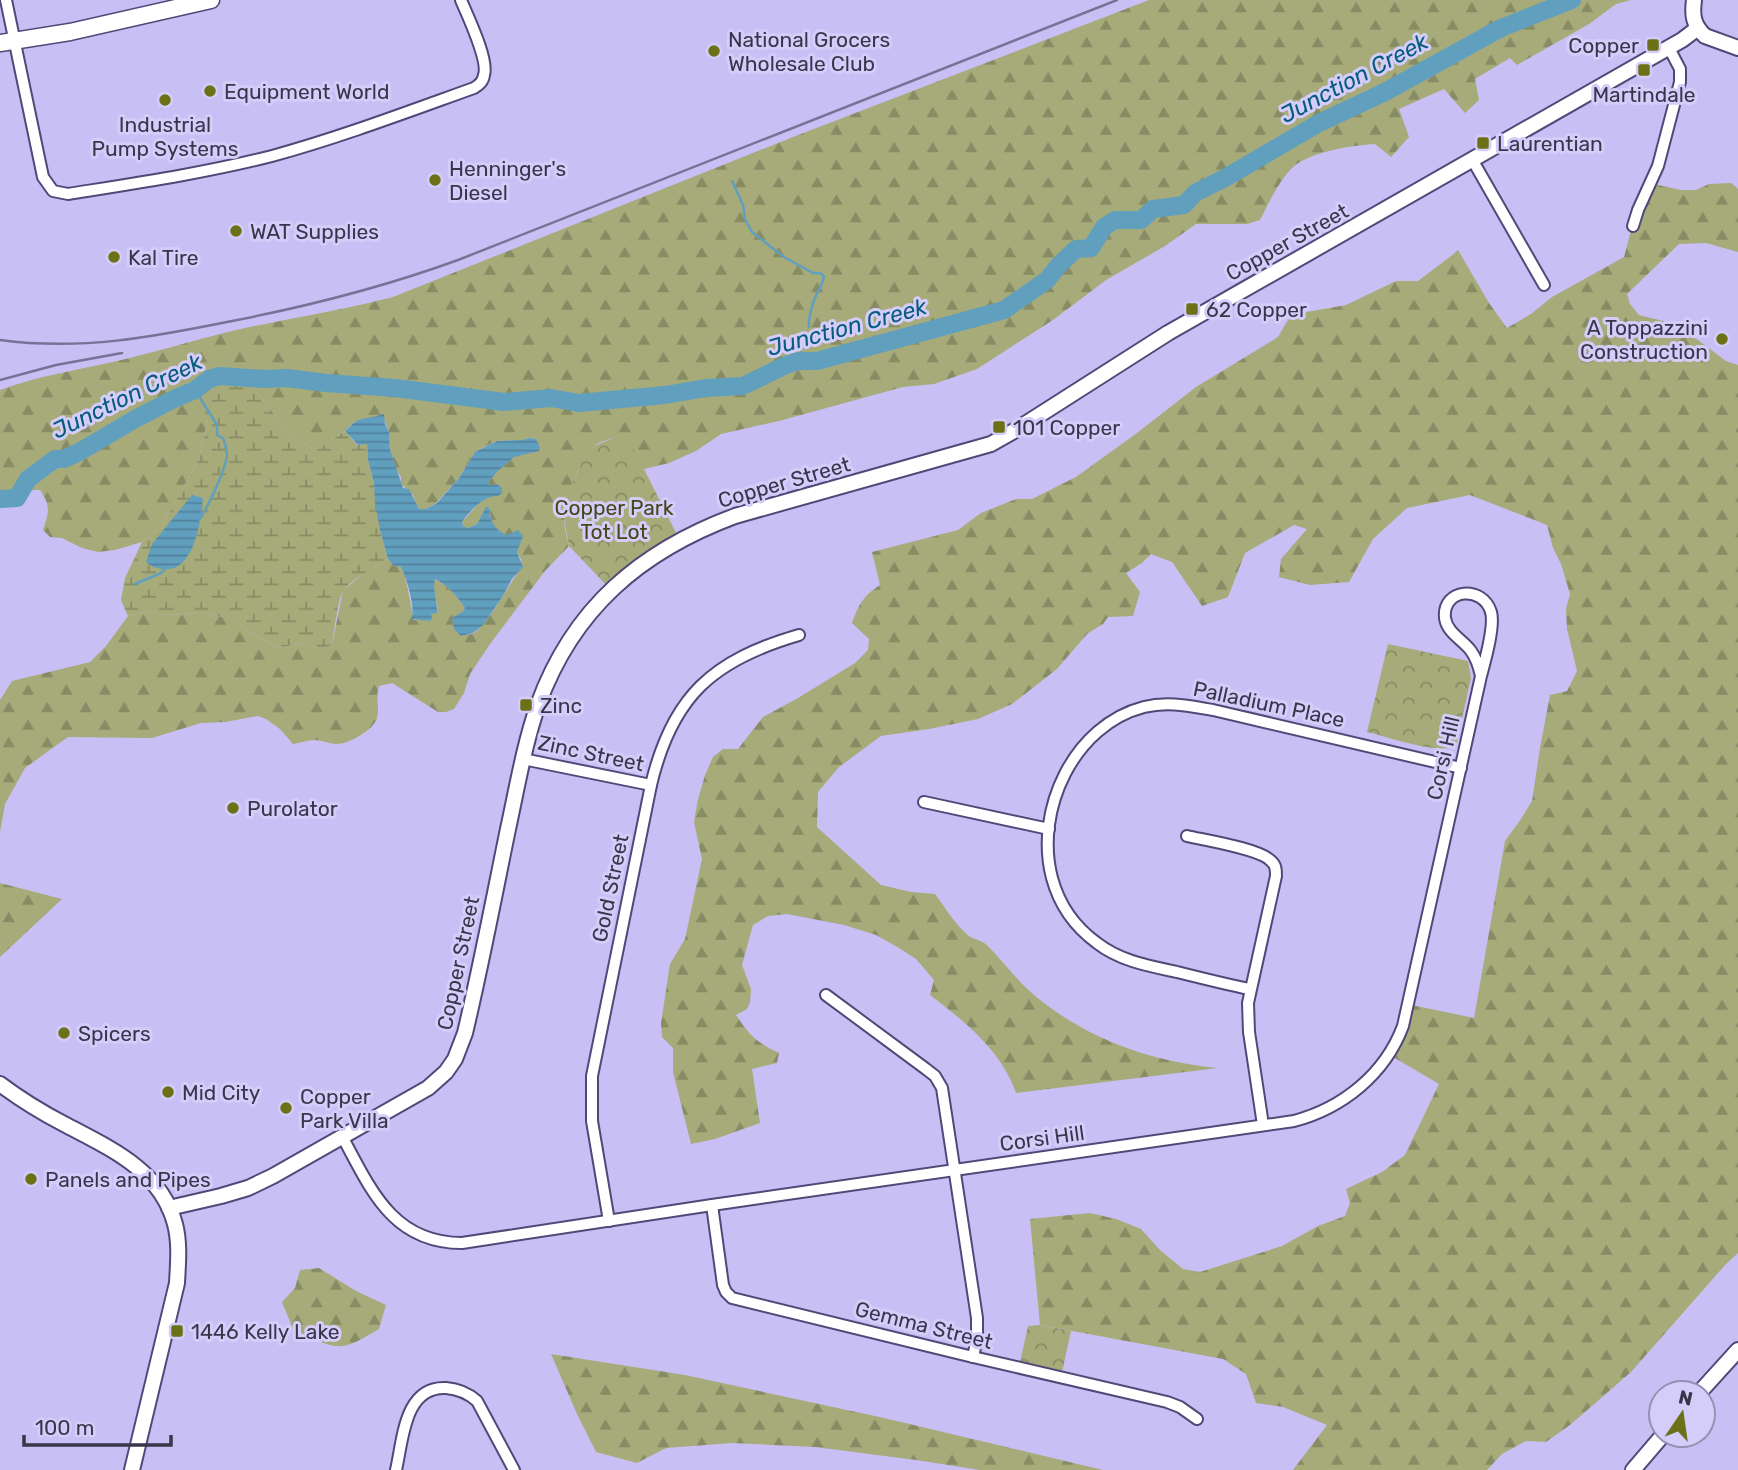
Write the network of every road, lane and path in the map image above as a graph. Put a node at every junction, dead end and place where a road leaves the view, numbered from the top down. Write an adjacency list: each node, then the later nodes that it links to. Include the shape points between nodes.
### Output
1 (6, 0): 6 (street)
2 (211, 0): 6 (main road)
3 (461, 0): 6 (street, via 484,61 484,78 474,88 270,156 199,173 68,194 53,191 43,177)
4 (1694, 0): 5 (street, via 1693,20)
5 (1698, 28): 7 (street, Copper Street); 8 (street, via 1705,36)
6 (7, 42)
7 (1669, 48): 9 (street, Copper Street); 10 (street, via 1680,69 1680,82 1658,166)
8 (1738, 48)
9 (1473, 161): 11 (street); 14 (street, Copper Street, via 1168,333 991,444 735,516 649,559 600,602 568,643 546,684)
10 (1633, 226)
11 (1544, 285)
12 (799, 635): 16 (street, Gold Street, via 736,659 699,688 668,732)
13 (1481, 676): 13 (street, Corsi Hill, via 1470,648 1450,629 1445,617 1449,603 1461,594 1477,595 1492,614); 15 (street, Corsi Hill)
14 (523, 759): 16 (street, Zinc Street); 24 (street, Copper Street, via 461,1045 446,1072 428,1088)
15 (1461, 768): 18 (street, Palladium Place, via 1172,703 1118,718 1092,737 1063,778); 23 (street, Corsi Hill, via 1406,1012 1394,1046 1371,1077 1339,1102 1305,1118)
16 (651, 785): 28 (street, Gold Street, via 592,1076 592,1121)
17 (924, 802): 18 (street)
18 (1048, 828): 20 (street, Palladium Place, via 1049,867 1060,898 1074,921 1099,944 1127,960)
19 (1186, 835): 20 (street, via 1256,852 1276,867)
20 (1250, 989): 23 (street, via 1249,1032)
21 (826, 995): 25 (street, via 940,1083)
22 (0, 1084): 27 (street, via 133,1163)
23 (1263, 1125): 25 (street, Corsi Hill)
24 (342, 1138): 27 (street, Copper Street, via 248,1188); 28 (street, Corsi Hill, via 390,1214 407,1229 433,1241 472,1242)
25 (955, 1170): 26 (street, Corsi Hill); 30 (street, via 977,1318)
26 (712, 1205): 28 (street, Corsi Hill); 30 (street, Gemma Street, via 723,1285 732,1298)
27 (169, 1208): 34 (street, via 179,1256 177,1283)
28 (609, 1221)
29 (1738, 1350): 31 (street)
30 (973, 1357): 32 (street, Gemma Street, via 1167,1402)
31 (1712, 1379)
32 (1197, 1419)
33 (1651, 1449): 37 (street)
34 (132, 1470)
35 (396, 1470): 36 (street, via 411,1408 427,1391 444,1388 463,1391 477,1401)
36 (514, 1470)
37 (1633, 1470)

